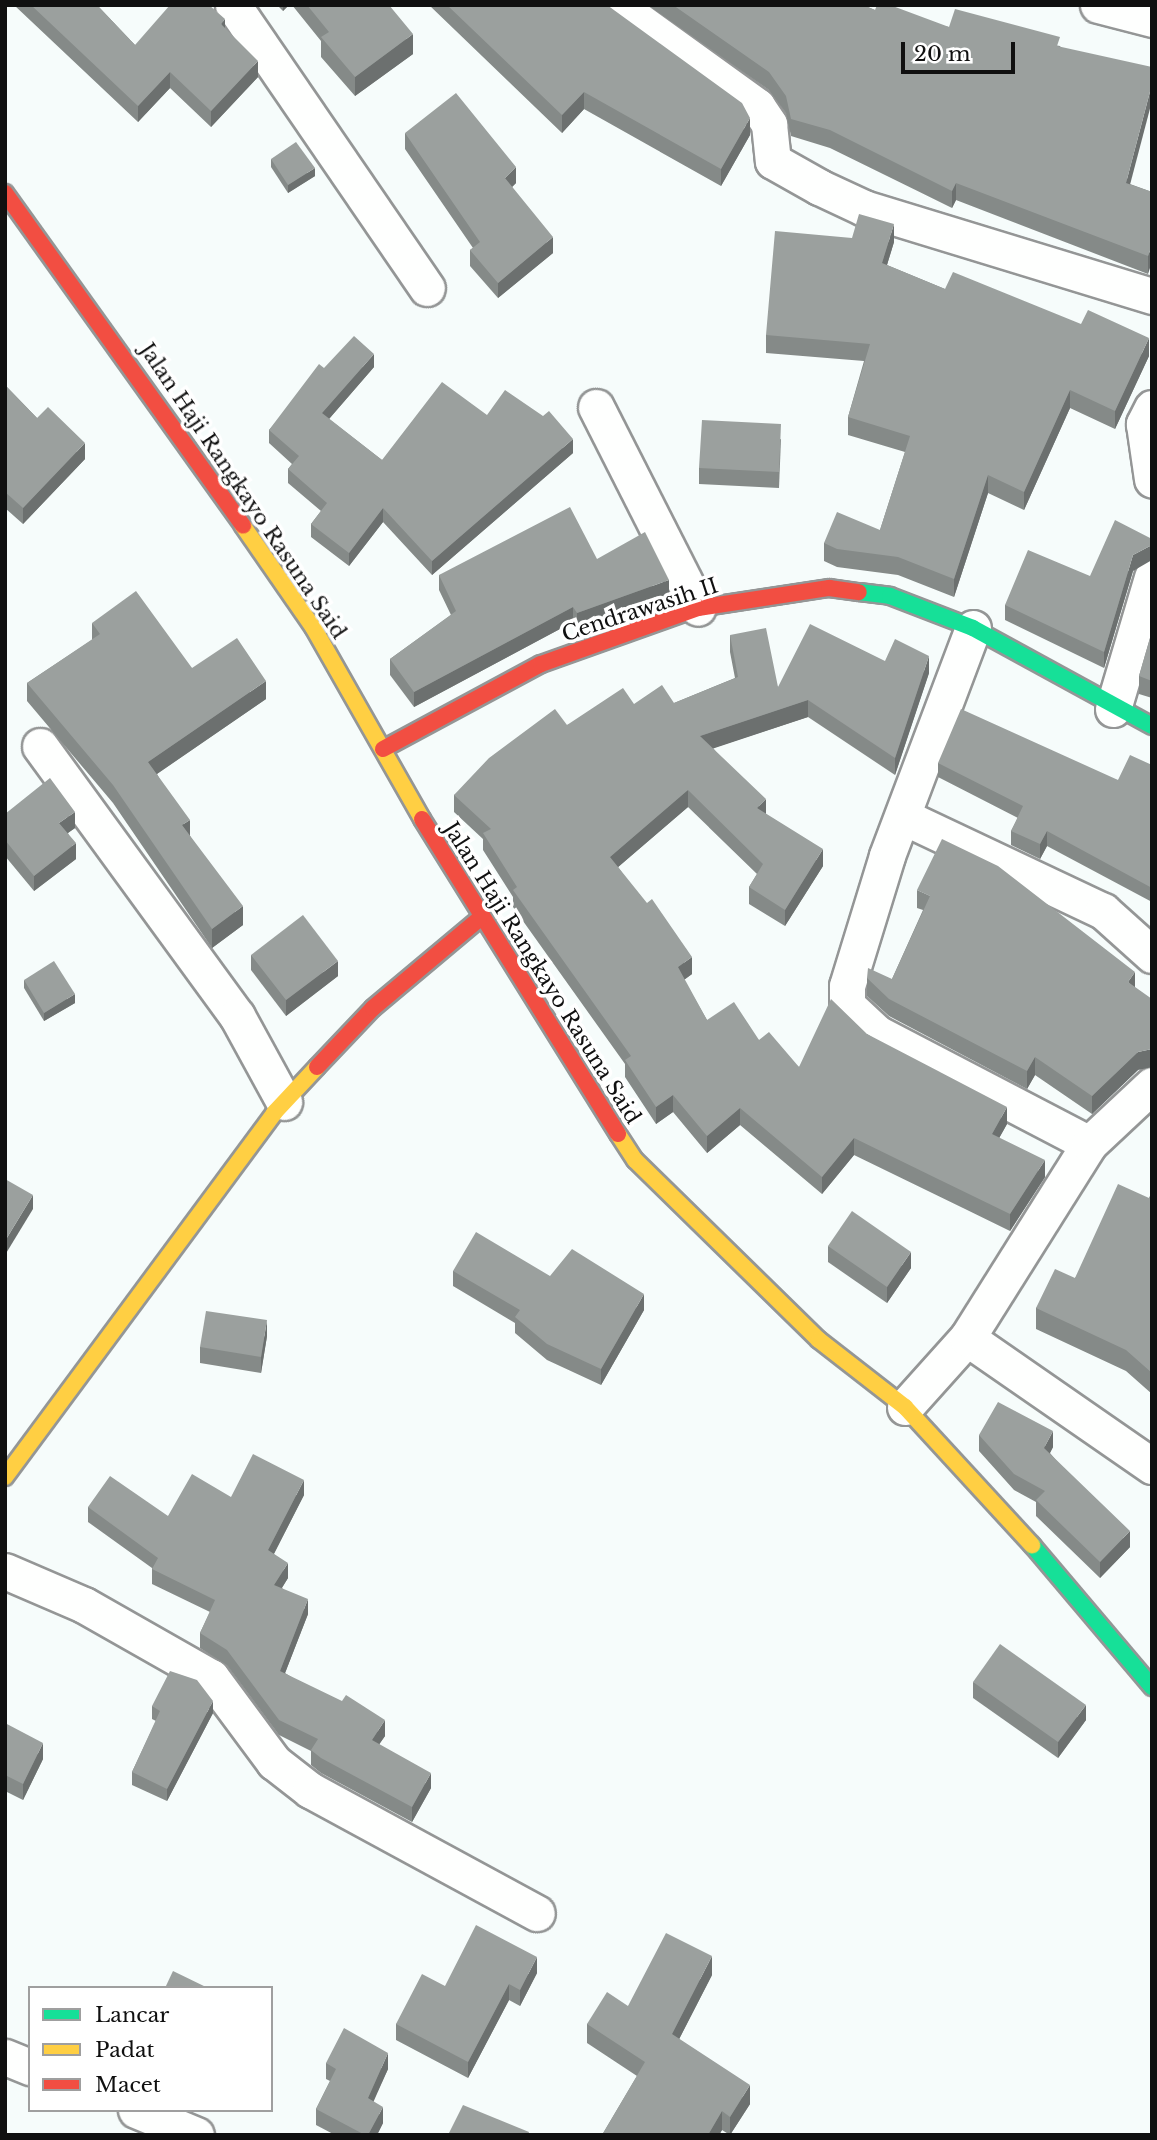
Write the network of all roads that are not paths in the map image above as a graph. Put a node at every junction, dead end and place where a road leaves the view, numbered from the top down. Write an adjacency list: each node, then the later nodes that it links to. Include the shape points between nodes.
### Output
1 (233, 5): 6 (street)
2 (617, 5): 7 (street, via 757,106 769,124 773,161 819,187 864,208)
3 (1098, 5): 4 (street)
4 (1152, 19)
5 (5, 193): 17 (street, Jalan Haji Rangkayo Rasuna Said, via 216,482 313,627)
6 (427, 288)
7 (1152, 296)
8 (596, 407): 12 (street)
9 (1152, 408): 10 (street, via 1144,452)
10 (1152, 479)
11 (1152, 577): 14 (street)
12 (698, 608): 13 (street, Cendrawasih II, via 791,590 861,589); 17 (street, Cendrawasih II, via 517,675)
13 (973, 628): 14 (street, Cendrawasih II); 18 (street)
14 (1113, 709): 15 (street, Cendrawasih II)
15 (1152, 726)
16 (40, 746): 22 (street, via 237,1016)
17 (383, 749): 19 (street, Jalan Haji Rangkayo Rasuna Said)
18 (906, 818): 20 (street, via 1093,906); 23 (street, via 887,856 849,978 850,1012 877,1033)
19 (479, 919): 22 (street, via 373,1008); 25 (street, Jalan Haji Rangkayo Rasuna Said, via 635,1160 819,1340)
20 (1152, 955)
21 (1152, 1085): 23 (street)
22 (284, 1102): 27 (street)
23 (1089, 1144): 24 (street)
24 (967, 1338): 25 (street); 26 (street)
25 (905, 1406): 29 (street, Jalan Haji Rangkayo Rasuna Said, via 977,1480)
26 (1152, 1466)
27 (5, 1477)
28 (5, 1571): 30 (street, via 84,1605 211,1677 274,1762 310,1790)
29 (1152, 1687)
30 (537, 1913)
31 (5, 2057): 32 (street)
32 (28, 2066)
33 (141, 2112): 34 (street)
34 (196, 2135)

